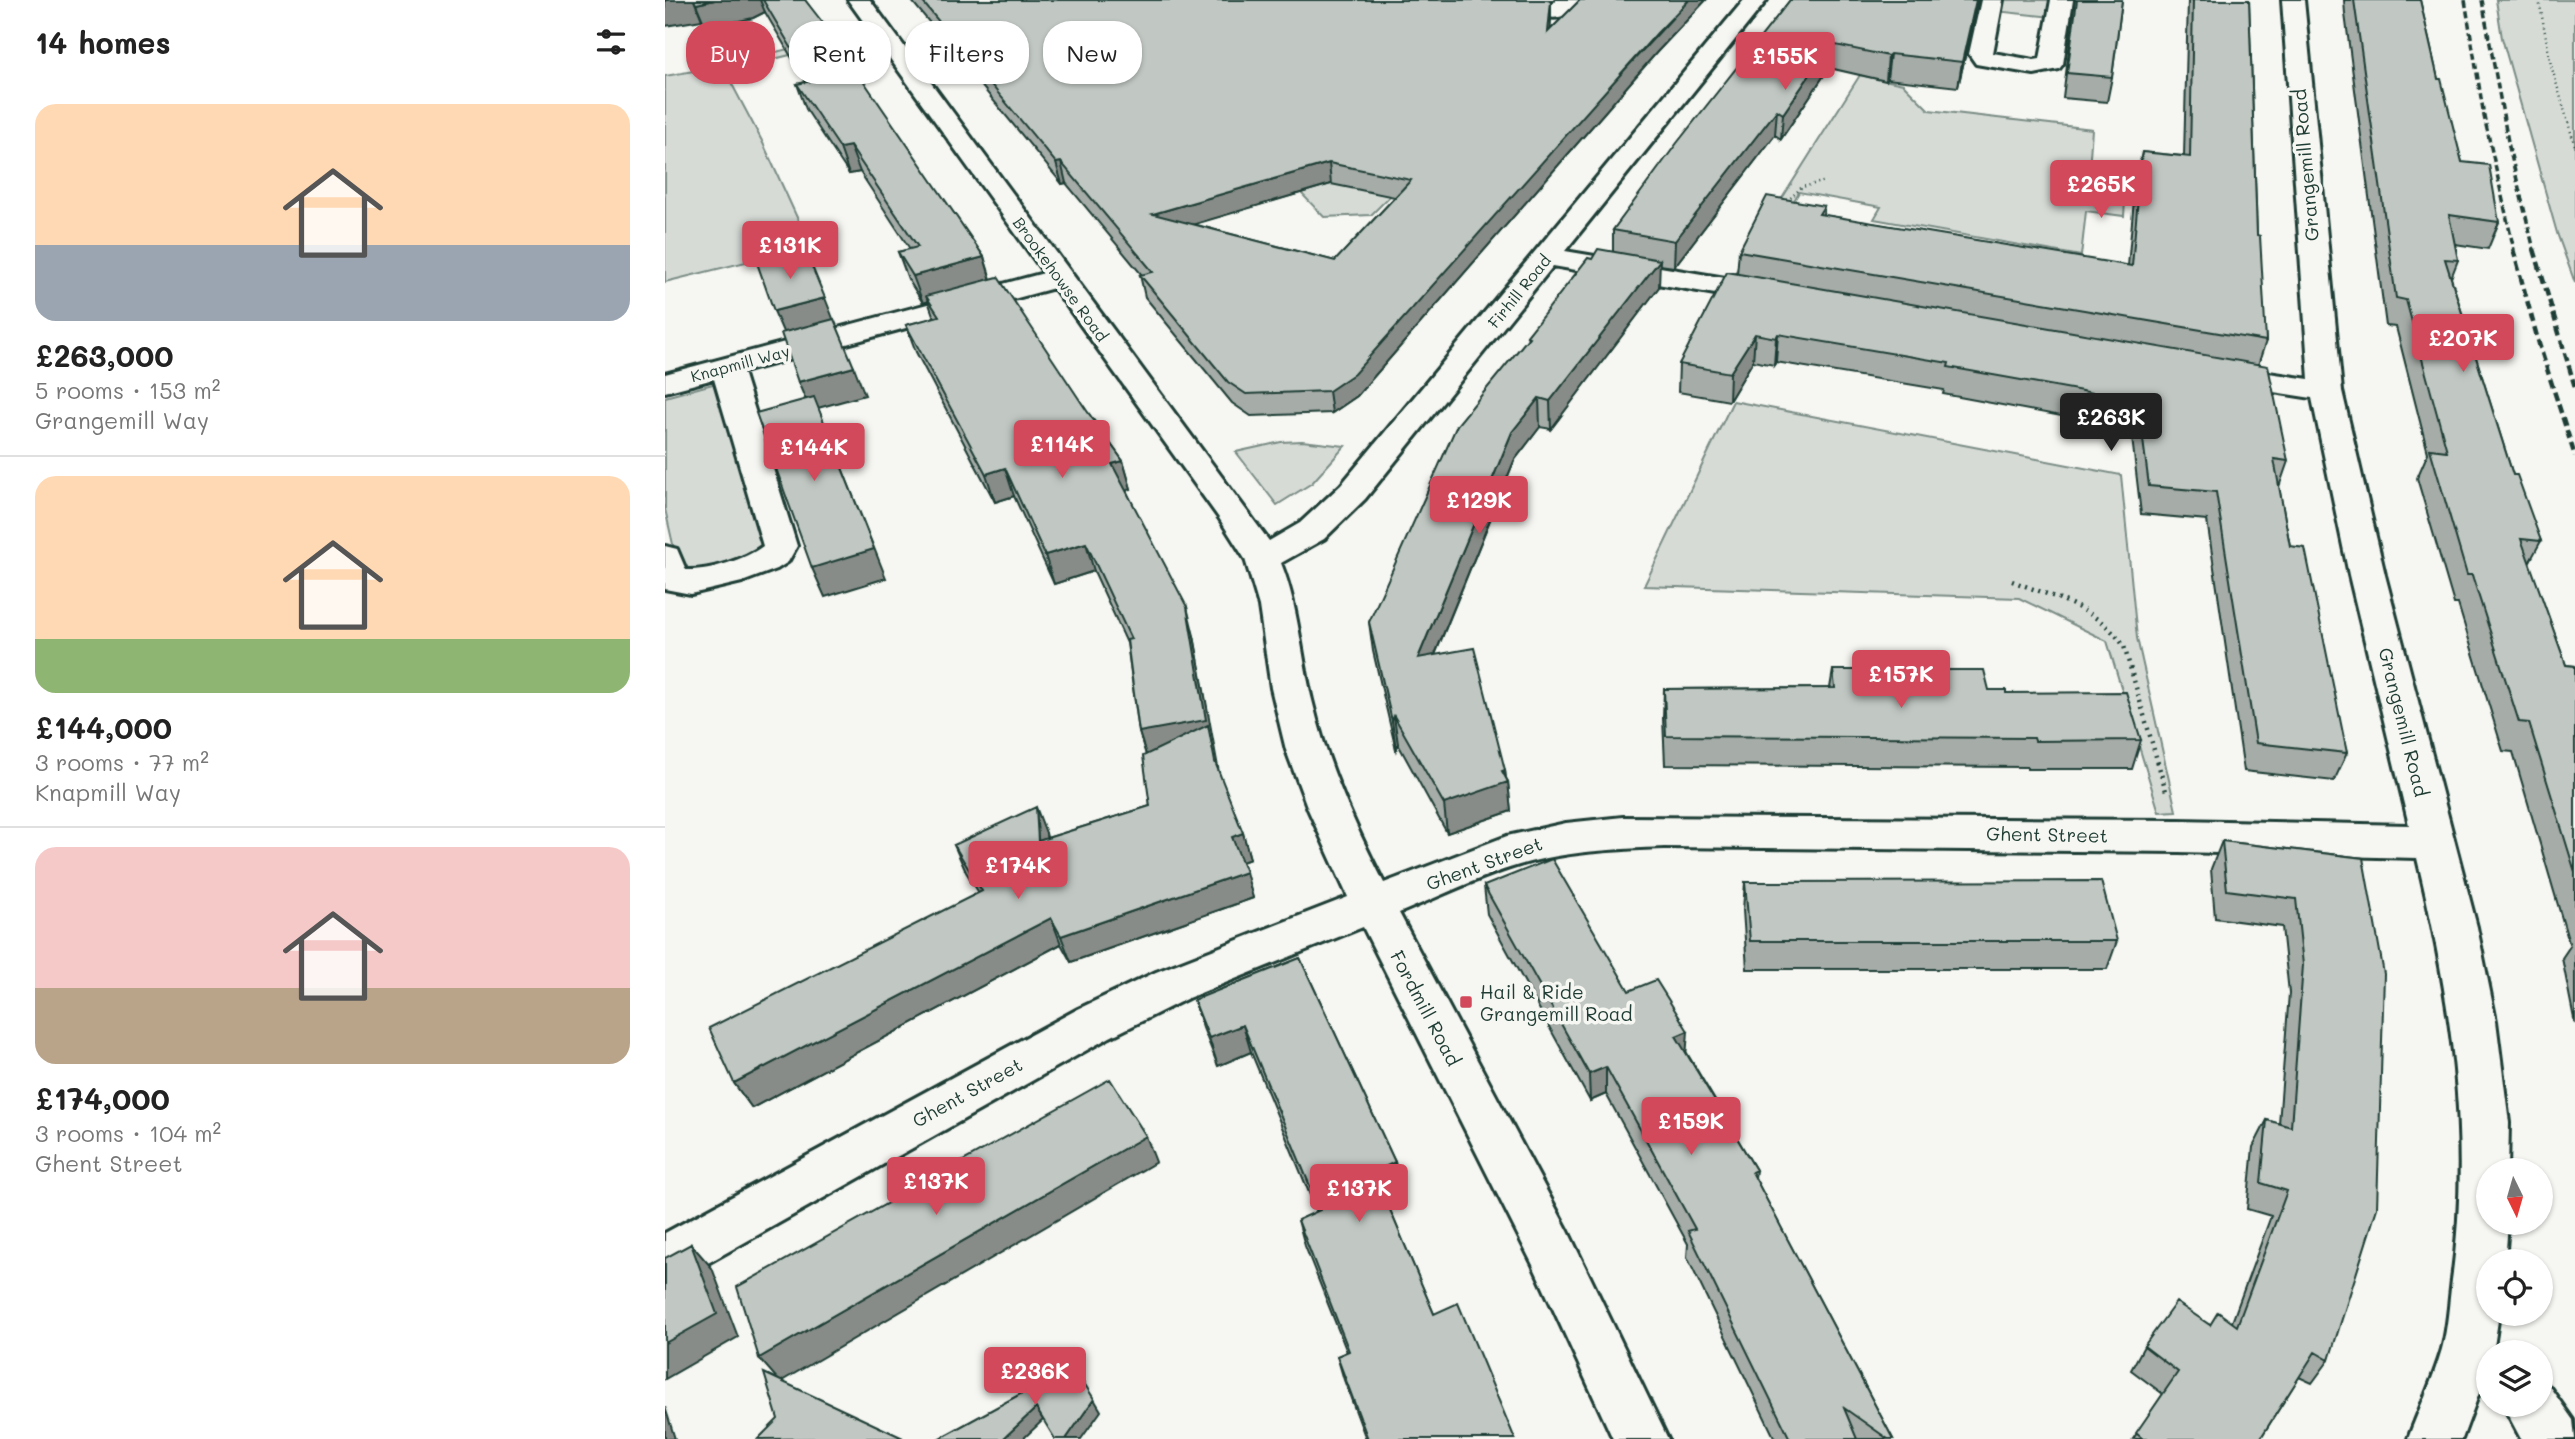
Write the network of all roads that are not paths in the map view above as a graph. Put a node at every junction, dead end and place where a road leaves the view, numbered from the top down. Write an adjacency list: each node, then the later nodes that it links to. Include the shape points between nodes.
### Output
1 (859, 0): 7 (street, Brookehowse Road)
2 (1756, 0): 6 (street, Firhill Road)
3 (1992, 0): 4 (street, via 1981,54 1984,59 2033,67 2052,64)
4 (2061, 0)
5 (2293, 0): 12 (street, Grangemill Road)
6 (1548, 256): 8 (street); 14 (street, Firhill Road, via 1353,492 1312,531)
7 (1059, 278): 9 (street, Knapmill Way); 14 (street, Brookehowse Road, via 1231,510)
8 (1802, 300)
9 (726, 367): 11 (street, Knapmill Way); 13 (street, via 780,546 765,561 693,583 670,578)
10 (2196, 371): 12 (street)
11 (665, 383)
12 (2326, 391): 15 (street, Grangemill Road)
13 (665, 557)
14 (1262, 559): 16 (street, Fordmill Road, via 1275,599 1303,737 1320,788)
15 (2434, 843): 16 (street, Ghent Street, via 2179,836 1596,833 1550,839 1507,852); 18 (street, Grangemill Road, via 2473,1021 2485,1123)
16 (1372, 904): 17 (street, Ghent Street, via 1172,985 1094,1023); 21 (street, Fordmill Road, via 1552,1250)
17 (665, 1260)
18 (2479, 1340)
19 (2476, 1358): 22 (street, Grangemill Road)
20 (2538, 1417): 23 (street)
21 (1641, 1439)
22 (2435, 1439)
23 (2554, 1439)

